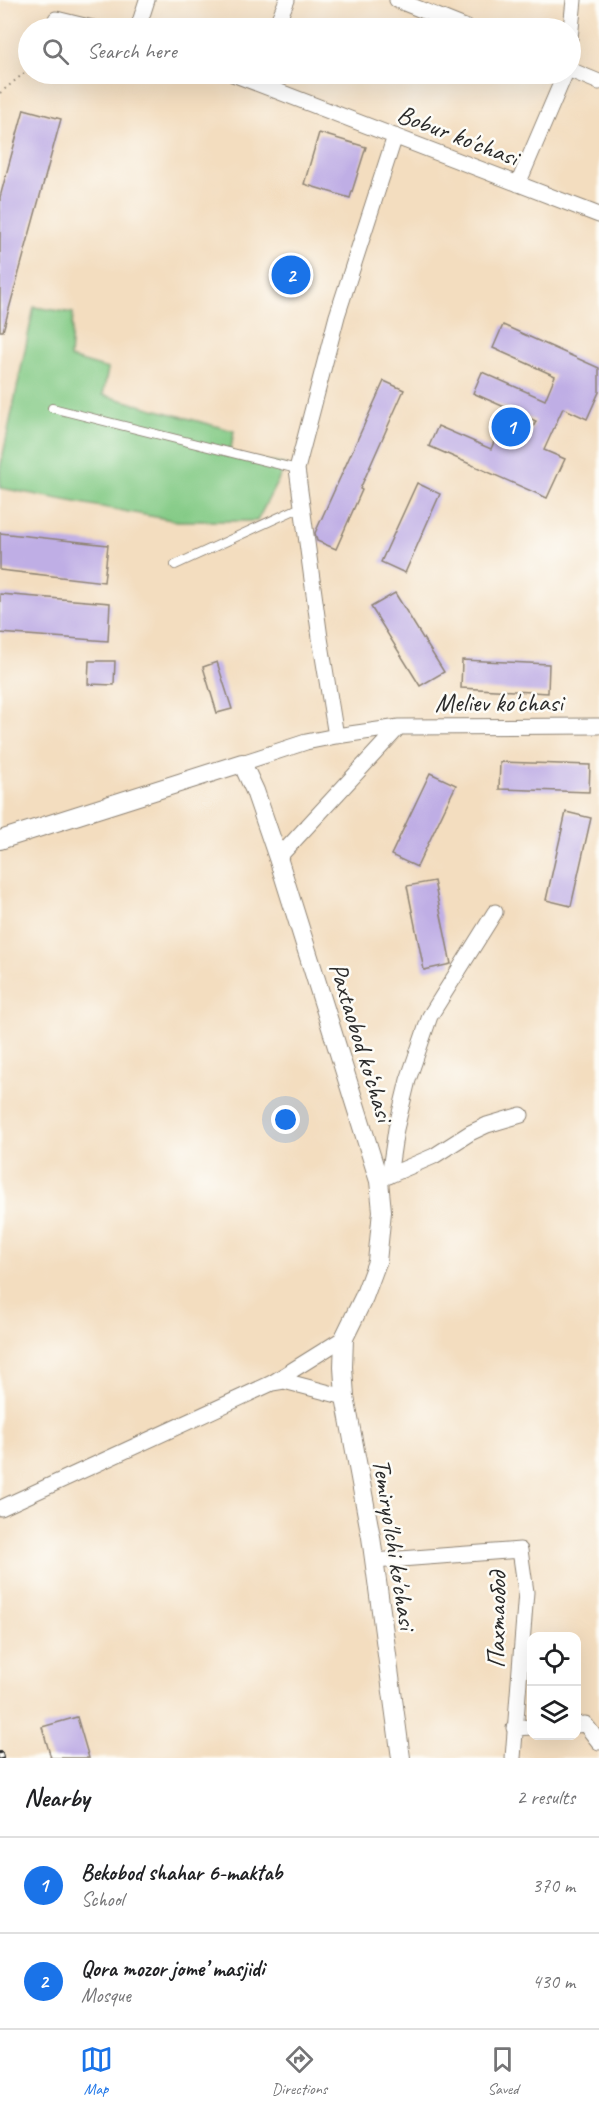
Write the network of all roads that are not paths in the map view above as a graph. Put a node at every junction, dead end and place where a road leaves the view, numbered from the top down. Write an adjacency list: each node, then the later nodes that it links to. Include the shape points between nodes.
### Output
1 (147, 0): 5 (street)
2 (287, 0): 6 (street)
3 (397, 0): 7 (street)
4 (574, 0): 8 (street)
5 (141, 18)
6 (279, 18)
7 (442, 18)
8 (572, 18)
9 (581, 75): 10 (street)
10 (599, 82)
11 (271, 84): 13 (street, Bobur ko'chasi)
12 (561, 84): 14 (street)
13 (395, 136): 14 (street, Bobur ko'chasi); 17 (street, via 337,316)
14 (518, 184): 15 (street, Bobur ko'chasi)
15 (599, 215)
16 (52, 408): 17 (lane)
17 (297, 470): 18 (street)
18 (302, 507): 19 (lane); 22 (street)
19 (175, 565)
20 (599, 726): 21 (street, Meliev ko'chasi)
21 (399, 727): 22 (street, Meliev ko'chasi); 25 (street, Meliev ko'chasi)
22 (336, 736): 23 (street, Meliev ko'chasi)
23 (242, 763): 24 (street); 25 (street, Paxtaobod ko‘chasi)
24 (0, 840)
25 (278, 858): 28 (street, Paxtaobod ko‘chasi)
26 (495, 912): 28 (street, via 430,1016 408,1080)
27 (521, 1115): 28 (street, via 487,1125 434,1156)
28 (384, 1178): 29 (street, Paxtaobod ko‘chasi, via 377,1262)
29 (344, 1338): 30 (street); 31 (street, Temiryo'lchi ko'chasi)
30 (272, 1383): 31 (street, via 284,1381); 32 (street)
31 (345, 1397): 33 (street, Temiryo'lchi ko'chasi)
32 (1, 1508)
33 (374, 1561): 36 (street, Пахтаобод, via 520,1550 526,1592); 38 (street, Temiryo'lchi ko'chasi)
34 (581, 1724): 37 (street, via 585,1724)
35 (527, 1727): 36 (street)
36 (514, 1728): 39 (street, Пахтаобод)
37 (599, 1742)
38 (400, 1758)
39 (513, 1758)

